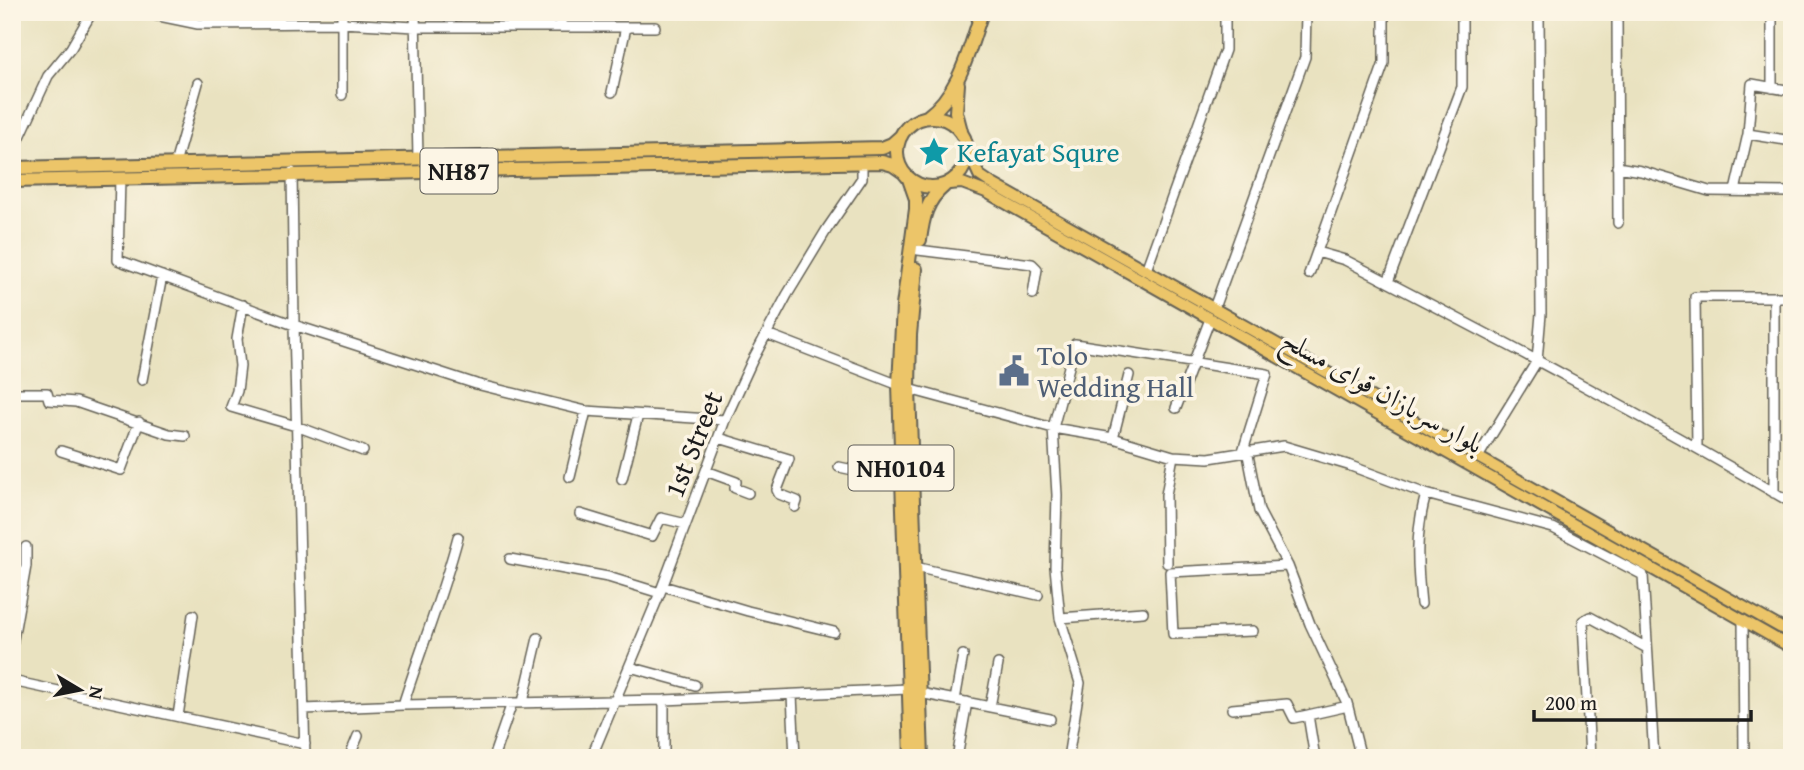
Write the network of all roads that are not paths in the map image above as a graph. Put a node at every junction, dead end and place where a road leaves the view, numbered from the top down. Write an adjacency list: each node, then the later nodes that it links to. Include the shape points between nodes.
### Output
1 (92, 12): 31 (street, via 48,76)
2 (140, 12): 14 (street, via 198,24)
3 (342, 12): 14 (street)
4 (415, 12): 15 (street)
5 (563, 12): 16 (street)
6 (982, 12): 19 (highway)
7 (1225, 12): 47 (street, via 1225,50)
8 (1306, 12): 55 (street, via 1305,57)
9 (1384, 12): 46 (street, via 1384,63)
10 (1462, 12): 50 (street, via 1462,87)
11 (1539, 12): 59 (street, via 1541,314)
12 (1617, 12): 35 (street)
13 (1772, 12): 21 (street)
14 (342, 23): 15 (street); 24 (street)
15 (415, 27): 16 (street); 32 (street)
16 (560, 27): 17 (street)
17 (626, 27): 18 (street); 23 (street)
18 (655, 27)
19 (960, 74): 25 (highway, via 940,108); 26 (highway, via 955,99)
20 (198, 83): 34 (street)
21 (1772, 88): 22 (street); 27 (street, via 1752,85)
22 (1792, 91)
23 (612, 92)
24 (342, 95)
25 (927, 117): 26 (highway, via 946,120); 28 (highway)
26 (961, 131): 30 (highway)
27 (1748, 134): 29 (street); 42 (street)
28 (901, 136): 32 (highway, NH87, via 882,148); 38 (highway, via 897,155)
29 (1792, 141)
30 (968, 151): 41 (highway, via 963,170); 47 (main road, بلوار سربازان قوای مسلح, via 979,174 991,183)
31 (12, 154)
32 (418, 159): 37 (highway, NH87)
33 (862, 162): 37 (highway, NH87); 38 (highway, NH87, via 893,165); 58 (street, 1st Street, via 862,178)
34 (176, 164): 36 (highway, NH87); 37 (highway, NH87)
35 (1617, 167): 42 (street, via 1709,191); 44 (street)
36 (12, 168)
37 (292, 168): 39 (highway, NH87); 57 (street)
38 (906, 176): 41 (highway, via 919,186); 63 (highway, NH0104, via 916,209 903,306)
39 (120, 178): 40 (highway, NH87); 49 (street, via 118,260)
40 (12, 181)
41 (946, 185): 45 (highway, NH0104, via 928,204); 56 (main road, بلوار سربازان قوای مسلح, via 974,186)
42 (1735, 191): 43 (street)
43 (1792, 192)
44 (1618, 223)
45 (918, 250): 51 (street, via 1032,264 1037,269); 63 (highway, NH0104)
46 (1317, 252): 48 (street); 50 (street, via 1345,260)
47 (1146, 270): 55 (main road, بلوار سربازان قوای مسلح)
48 (1309, 274)
49 (162, 276): 54 (street); 62 (street)
50 (1388, 282): 59 (street)
51 (1033, 294)
52 (1774, 297): 53 (street); 75 (street, via 1695,297); 87 (street)
53 (1792, 297)
54 (243, 305): 57 (street); 70 (street, via 237,339 240,366 231,407)
55 (1214, 308): 80 (main road, بلوار سربازان قوای مسلح)
56 (1210, 319): 60 (street); 105 (main road, بلوار سربازان قوای مسلح)
57 (294, 325): 66 (street, via 476,384); 70 (street)
58 (766, 334): 63 (street); 68 (street, 1st Street)
59 (1537, 361): 75 (street); 80 (street)
60 (1194, 363): 65 (street); 71 (street, via 1076,344); 78 (street, via 1267,374)
61 (1129, 375): 74 (street)
62 (142, 380)
63 (904, 387): 71 (street); 85 (highway, NH0104); 98 (highway, NH0104)
64 (12, 393): 69 (street, via 47,393 50,401 76,402)
65 (1175, 408)
66 (586, 411): 67 (street); 83 (street)
67 (638, 415): 68 (street); 84 (street)
68 (725, 420): 73 (street, 1st Street)
69 (139, 422): 72 (street); 76 (street, via 121,470)
70 (296, 426): 77 (street); 129 (street)
71 (1053, 428): 74 (street); 104 (street)
72 (185, 436)
73 (719, 438): 82 (street, 1st Street); 90 (street, via 789,459 777,490 797,502)
74 (1113, 438): 79 (street)
75 (1697, 447): 87 (street)
76 (61, 451)
77 (363, 451)
78 (1245, 451): 79 (street, via 1209,458); 88 (street, via 1284,446); 97 (street, via 1259,511)
79 (1173, 456): 96 (street, via 1166,495)
80 (1478, 457): 108 (main road, بلوار سربازان قوای مسلح)
81 (839, 467): 85 (street)
82 (706, 471): 86 (street, via 736,482 735,488); 92 (street, 1st Street)
83 (570, 477)
84 (622, 480)
85 (901, 480): 118 (highway, NH0104)
86 (748, 493)
87 (1774, 493): 89 (street)
88 (1426, 494): 101 (street, via 1416,554); 111 (street, via 1553,528 1643,575)
89 (1792, 503)
90 (795, 507)
91 (580, 514): 92 (street, via 652,536 660,518)
92 (686, 524): 99 (street, 1st Street)
93 (458, 537): 126 (street)
94 (26, 547): 110 (street)
95 (510, 559): 99 (street)
96 (1167, 563)
97 (1287, 566): 106 (street, via 1170,572 1173,634); 127 (street)
98 (915, 567): 100 (street); 118 (highway, NH0104)
99 (662, 590): 107 (street); 115 (street, 1st Street)
100 (1038, 595)
101 (1421, 604)
102 (1143, 612): 104 (street)
103 (193, 615): 132 (street)
104 (1060, 618): 145 (street, via 1080,683)
105 (1743, 620): 112 (main road, بلوار سربازان قوای مسلح); 150 (street)
106 (1253, 631)
107 (834, 632)
108 (1792, 634)
109 (538, 638): 123 (street)
110 (12, 645)
111 (1647, 648): 148 (street, via 1590,617 1583,621); 149 (street)
112 (1792, 648)
113 (963, 656): 122 (street)
114 (998, 664): 128 (street)
115 (629, 667): 117 (street); 120 (street, 1st Street)
116 (12, 681): 132 (street)
117 (695, 685)
118 (914, 691): 119 (street); 122 (street); 142 (highway, NH0104); 143 (highway, NH0104)
119 (792, 695): 121 (street); 141 (street)
120 (617, 699): 121 (street); 123 (street); 139 (street, 1st Street)
121 (664, 700): 140 (street)
122 (955, 700): 124 (street)
123 (523, 702): 125 (street)
124 (967, 702): 128 (street); 144 (street)
125 (512, 703): 126 (street); 138 (street)
126 (403, 705): 129 (street)
127 (1348, 706): 131 (street); 147 (street)
128 (990, 707): 133 (street)
129 (304, 709): 135 (street)
130 (1232, 709): 131 (street, via 1287,704 1294,718)
131 (1308, 715): 146 (street)
132 (178, 716): 135 (street)
133 (1050, 719)
134 (358, 736): 137 (street)
135 (305, 744): 136 (street)
136 (305, 758)
137 (349, 758)
138 (493, 758)
139 (591, 758)
140 (664, 758)
141 (795, 758)
142 (911, 758)
143 (922, 758)
144 (957, 758)
145 (1068, 758)
146 (1315, 758)
147 (1361, 758)
148 (1590, 758)
149 (1654, 758)
150 (1744, 758)

